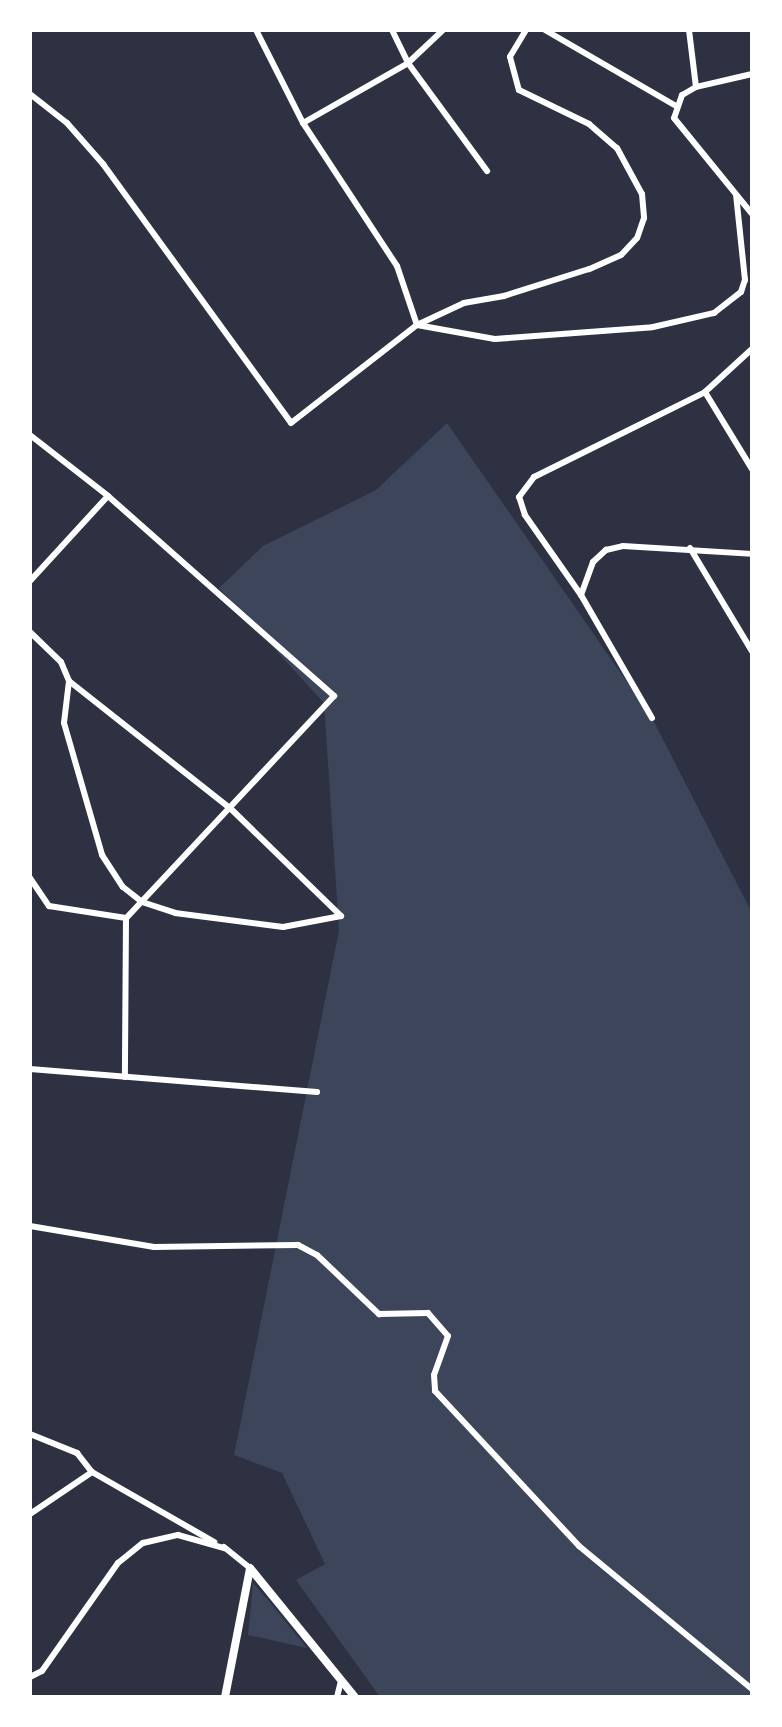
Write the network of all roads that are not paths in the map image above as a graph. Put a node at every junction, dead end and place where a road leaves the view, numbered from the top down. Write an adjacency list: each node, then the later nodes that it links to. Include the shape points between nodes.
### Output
1 (256, 30): 12 (street)
2 (392, 30): 7 (street)
3 (443, 30): 7 (street)
4 (526, 30): 16 (street, via 510,57 519,90 589,124 617,148 642,194 644,218 637,238 621,255 589,269 464,303)
5 (545, 30): 11 (street)
6 (689, 30): 9 (street)
7 (408, 63): 12 (street); 13 (street)
8 (752, 74): 9 (street)
9 (696, 87): 11 (street)
10 (30, 94): 16 (street, via 67,123 103,164 291,423)
11 (676, 106): 14 (street, via 678,127)
12 (303, 123): 16 (street, via 397,266)
13 (487, 171)
14 (736, 195): 15 (street); 16 (street, via 745,280 741,292 714,313 653,327 495,339)
15 (752, 214)
16 (417, 325)
17 (752, 349): 18 (street)
18 (705, 392): 20 (street); 25 (street, via 525,485 519,497 525,515)
19 (30, 435): 21 (street)
20 (752, 469)
21 (108, 496): 24 (street); 30 (street, via 334,696)
22 (690, 548): 23 (street); 25 (street, via 606,550 593,562); 27 (street)
23 (752, 554)
24 (30, 581)
25 (581, 595): 29 (street)
26 (30, 632): 28 (street, via 61,662)
27 (752, 651)
28 (69, 681): 30 (street); 32 (street, via 64,723 102,855 123,887)
29 (652, 718)
30 (230, 808): 32 (street); 32 (street, via 341,916 283,927 175,913)
31 (30, 878): 33 (street, via 49,906)
32 (142, 902): 33 (street)
33 (126, 918): 35 (street)
34 (30, 1069): 35 (street)
35 (125, 1077): 36 (street)
36 (317, 1092)
37 (30, 1226): 45 (street, via 154,1247 298,1245 317,1255 379,1314 428,1313 448,1336 434,1375 435,1391 579,1546)
38 (30, 1434): 39 (street, via 77,1453)
39 (92, 1472): 40 (street); 41 (street)
40 (30, 1514)
41 (224, 1548): 42 (street); 43 (street, via 178,1535 143,1543 118,1563 42,1671)
42 (250, 1568): 44 (street); 46 (street)
43 (30, 1677)
44 (341, 1681): 47 (street); 48 (street)
45 (752, 1689)
46 (225, 1697)
47 (337, 1697)
48 (355, 1697)

